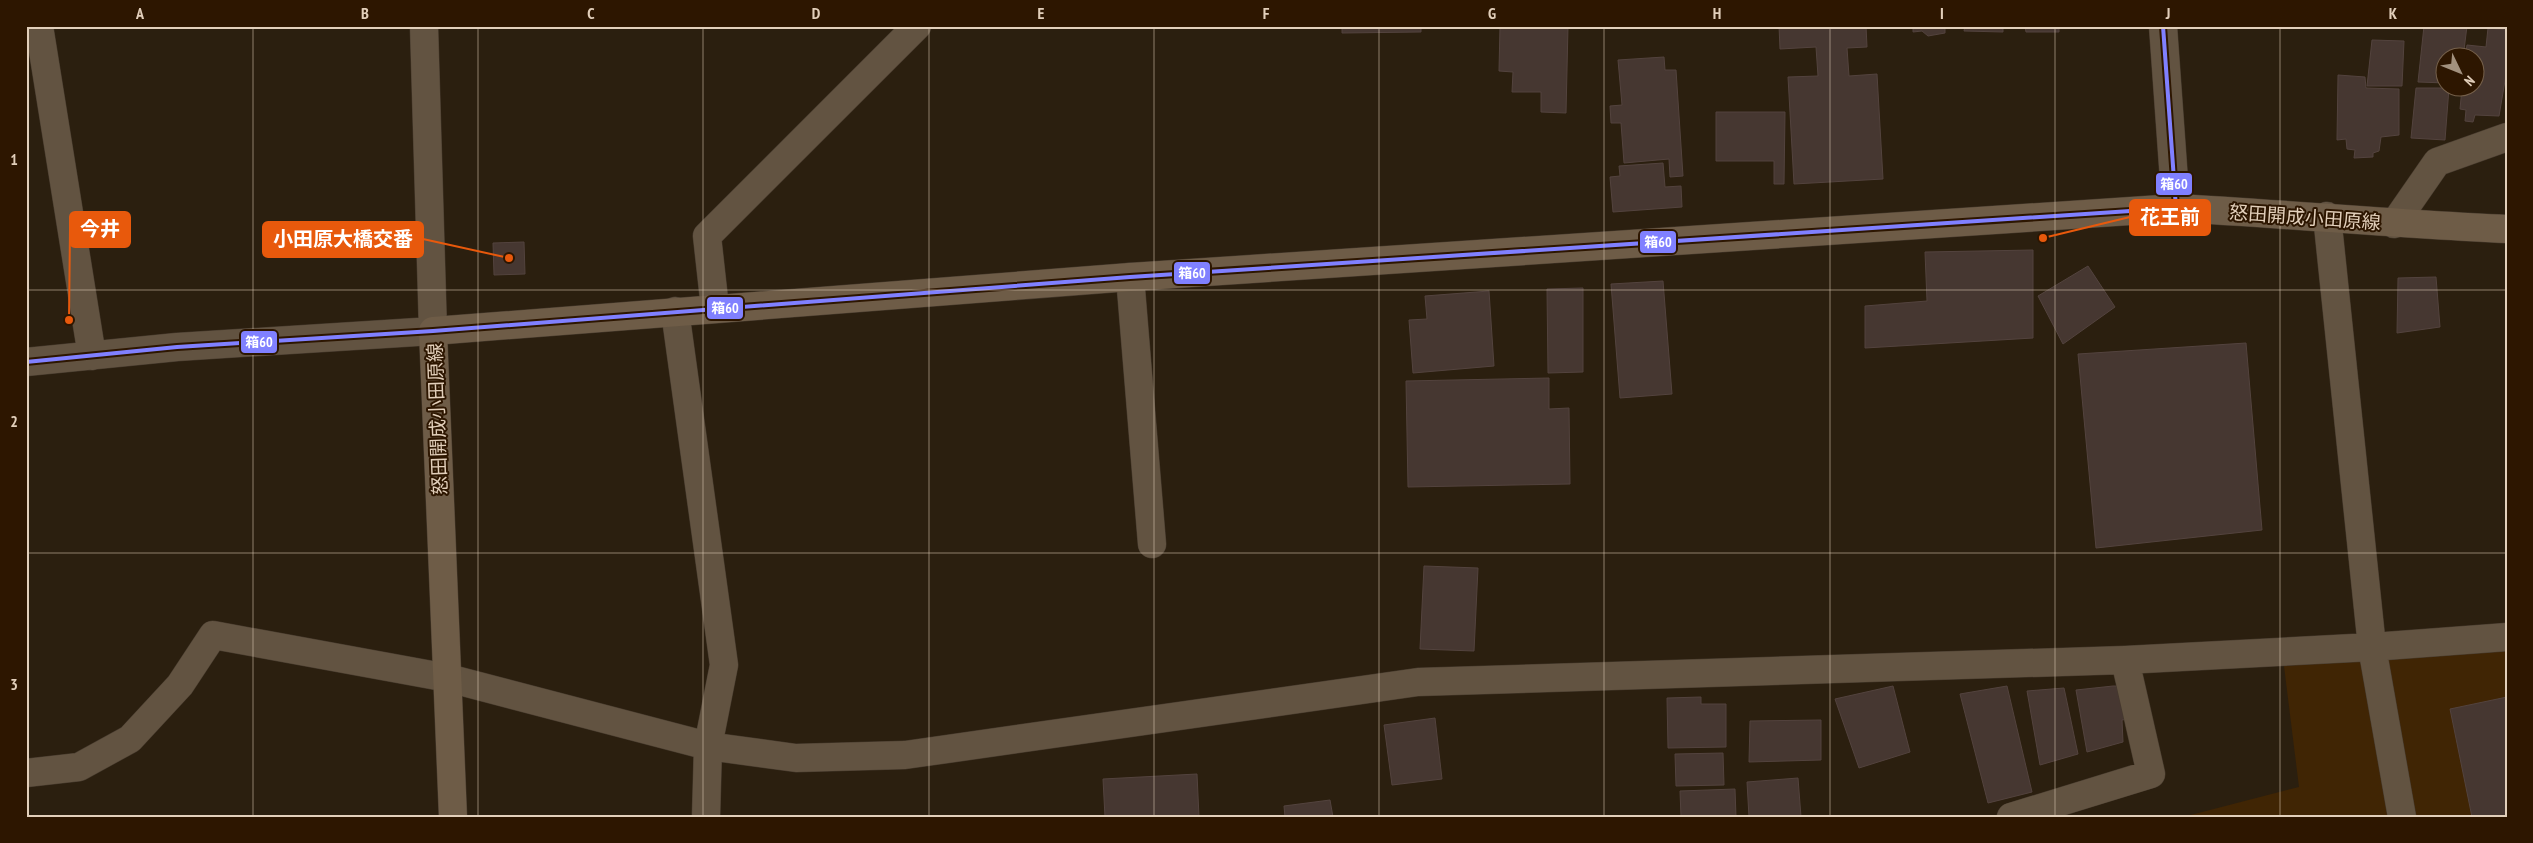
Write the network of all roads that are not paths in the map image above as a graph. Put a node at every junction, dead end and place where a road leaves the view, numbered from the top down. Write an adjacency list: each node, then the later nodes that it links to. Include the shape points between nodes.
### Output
1 (39, 26): 14 (street)
2 (424, 26): 13 (street)
3 (917, 26): 11 (street, via 707,236)
4 (2164, 26): 6 (street)
5 (2507, 137): 8 (street, via 2437,162)
6 (2176, 208): 7 (main road, 怒田開成小田原線); 10 (main road, 怒田開成小田原線)
7 (2327, 216): 8 (main road, 怒田開成小田原線); 18 (street)
8 (2394, 224): 9 (main road, 怒田開成小田原線)
9 (2507, 229)
10 (1130, 277): 11 (main road, 怒田開成小田原線); 16 (street)
11 (716, 308): 12 (main road, 怒田開成小田原線)
12 (675, 311): 13 (main road, 怒田開成小田原線); 21 (street, via 724,665)
13 (433, 331): 14 (street, via 177,347); 20 (main road, 怒田開成小田原線)
14 (92, 356): 15 (street)
15 (26, 362)
16 (1152, 544)
17 (2507, 637): 18 (street)
18 (2372, 648): 19 (street); 26 (street)
19 (2125, 660): 21 (street, via 1418,682 905,755 796,758); 25 (street, via 2151,774)
20 (448, 678): 21 (street); 22 (street, via 213,635 180,685 130,739 79,767); 23 (main road, 怒田開成小田原線)
21 (708, 746): 24 (street)
22 (26, 773)
23 (453, 817)
24 (706, 817)
25 (2011, 817)
26 (2402, 817)

